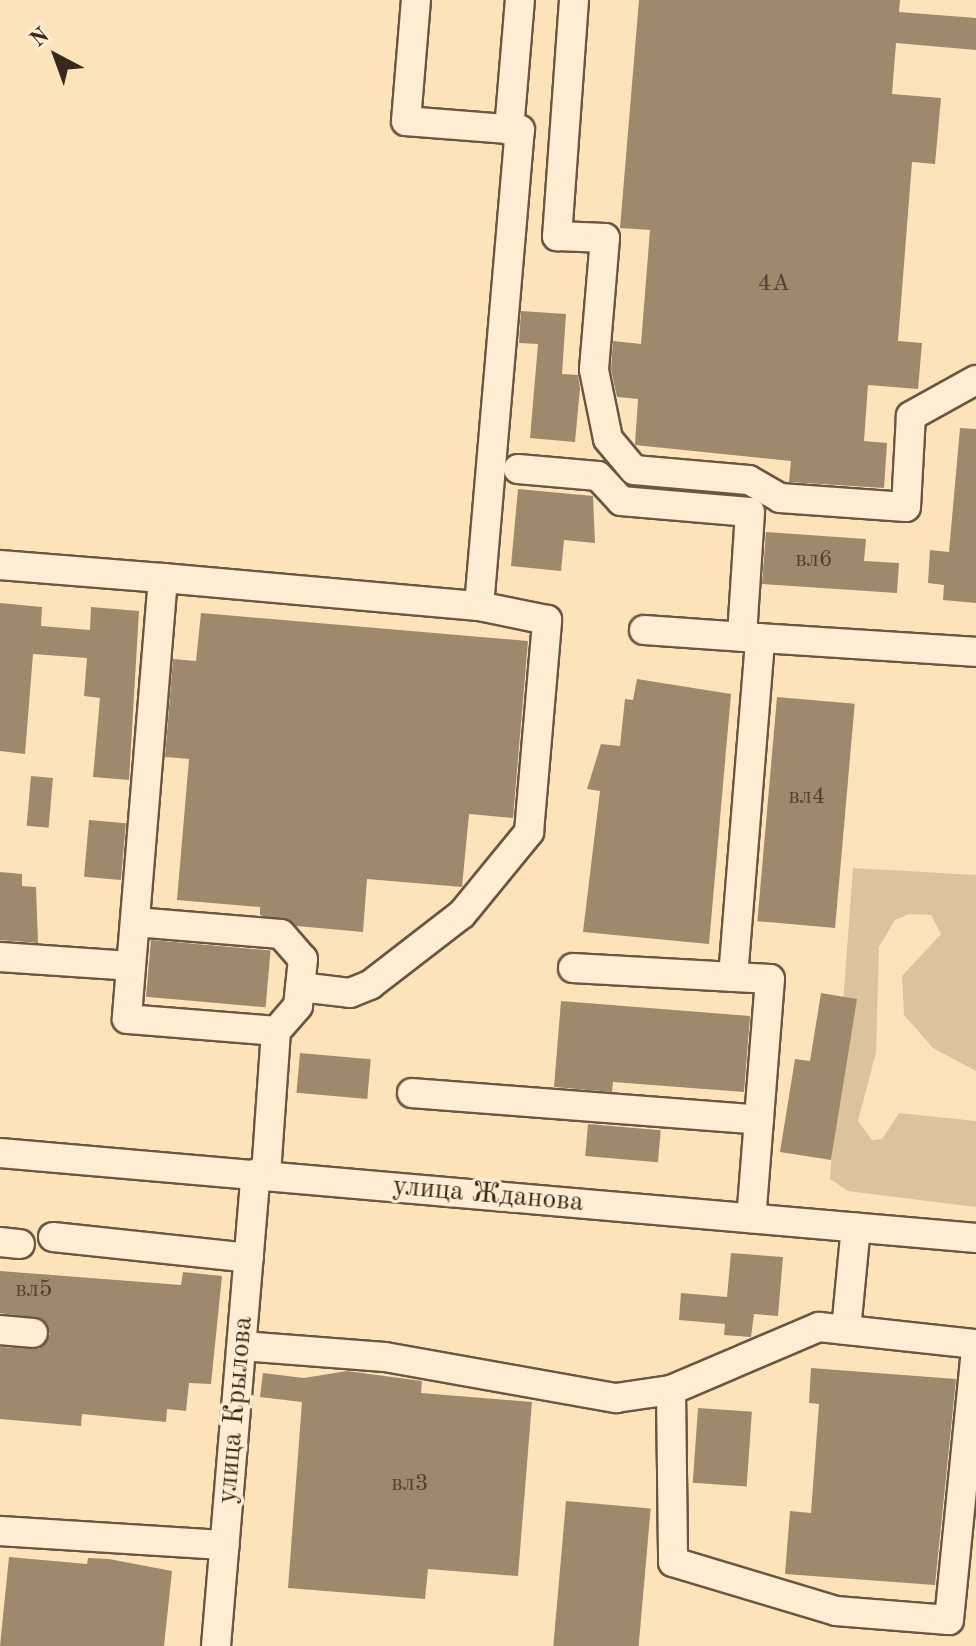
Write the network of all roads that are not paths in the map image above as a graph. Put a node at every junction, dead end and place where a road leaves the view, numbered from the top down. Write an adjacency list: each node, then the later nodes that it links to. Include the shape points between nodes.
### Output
1 (416, 0): 4 (street, via 406,121)
2 (520, 0): 4 (street)
3 (574, 0): 5 (street, via 557,236 605,238 594,370 608,439 634,470 749,480 780,498 906,507 911,416)
4 (509, 130): 9 (street, via 520,130)
5 (976, 380)
6 (518, 469): 11 (street, via 598,476 621,501 750,512)
7 (0, 565): 8 (street)
8 (163, 578): 9 (street); 13 (street)
9 (479, 606): 18 (street, via 547,620 529,832 462,914 370,985 350,993)
10 (644, 630): 11 (street)
11 (751, 637): 12 (street); 17 (street)
12 (976, 652)
13 (135, 922): 15 (street); 18 (street, via 281,934 303,959)
14 (0, 957): 15 (street)
15 (131, 966): 19 (street, via 127,1019)
16 (573, 968): 17 (street)
17 (733, 977): 21 (street, via 770,979)
18 (300, 987): 19 (street, via 298,1006)
19 (276, 1031): 23 (street, улица Крылова)
20 (412, 1093): 21 (street)
21 (759, 1120): 24 (street)
22 (0, 1153): 23 (street, улица Жданова)
23 (261, 1174): 24 (street, улица Жданова); 28 (street, улица Крылова)
24 (751, 1218): 25 (street, улица Жданова)
25 (856, 1227): 27 (street, улица Жданова); 30 (street)
26 (53, 1237): 28 (street)
27 (976, 1238)
28 (249, 1258): 32 (street, улица Крылова)
29 (0, 1330): 31 (street)
30 (846, 1330): 33 (street); 34 (street, via 819,1327)
31 (33, 1333)
32 (242, 1346): 34 (street, via 385,1357 584,1395); 36 (street, улица Крылова)
33 (976, 1347): 34 (street, via 949,1620 836,1611 673,1562)
34 (671, 1390)
35 (0, 1531): 36 (street)
36 (225, 1545): 37 (street, улица Крылова)
37 (216, 1646)

